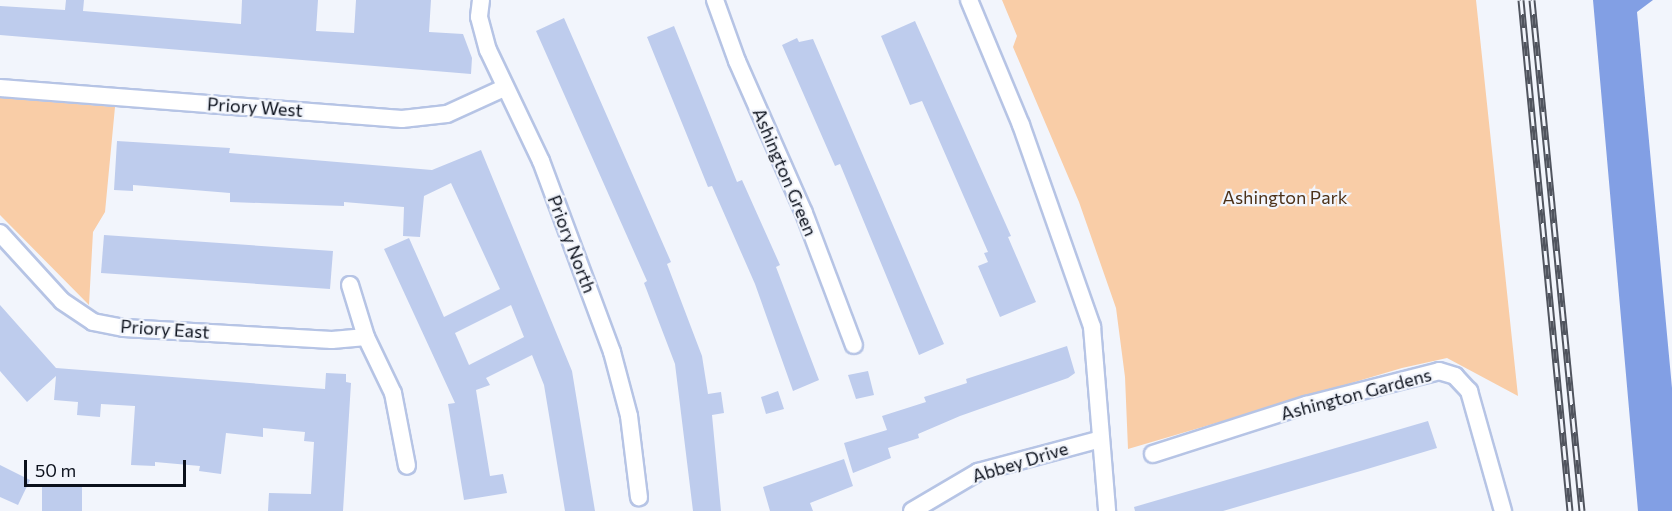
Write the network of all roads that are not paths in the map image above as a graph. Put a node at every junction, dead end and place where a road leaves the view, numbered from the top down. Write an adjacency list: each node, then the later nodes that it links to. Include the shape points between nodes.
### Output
1 (481, 0): 5 (street, Priory North, via 479,17)
2 (715, 0): 9 (street, Ashington Green)
3 (969, 0): 10 (street, via 1021,125 1083,293 1097,358)
4 (0, 88): 5 (street, Priory West, via 402,119 447,114)
5 (504, 88): 13 (street, Priory North, via 541,161 612,352 629,416)
6 (0, 233): 8 (street, Priory East, via 62,302 93,322 320,339)
7 (350, 285): 8 (street)
8 (366, 337): 12 (street, via 393,393)
9 (854, 345)
10 (1101, 440): 14 (street, Abbey Drive, via 978,472); 15 (street)
11 (1153, 454): 16 (street, Ashington Gardens, via 1306,405 1439,371 1455,376 1469,391)
12 (407, 466)
13 (639, 496)
14 (912, 511)
15 (1107, 511)
16 (1503, 511)

